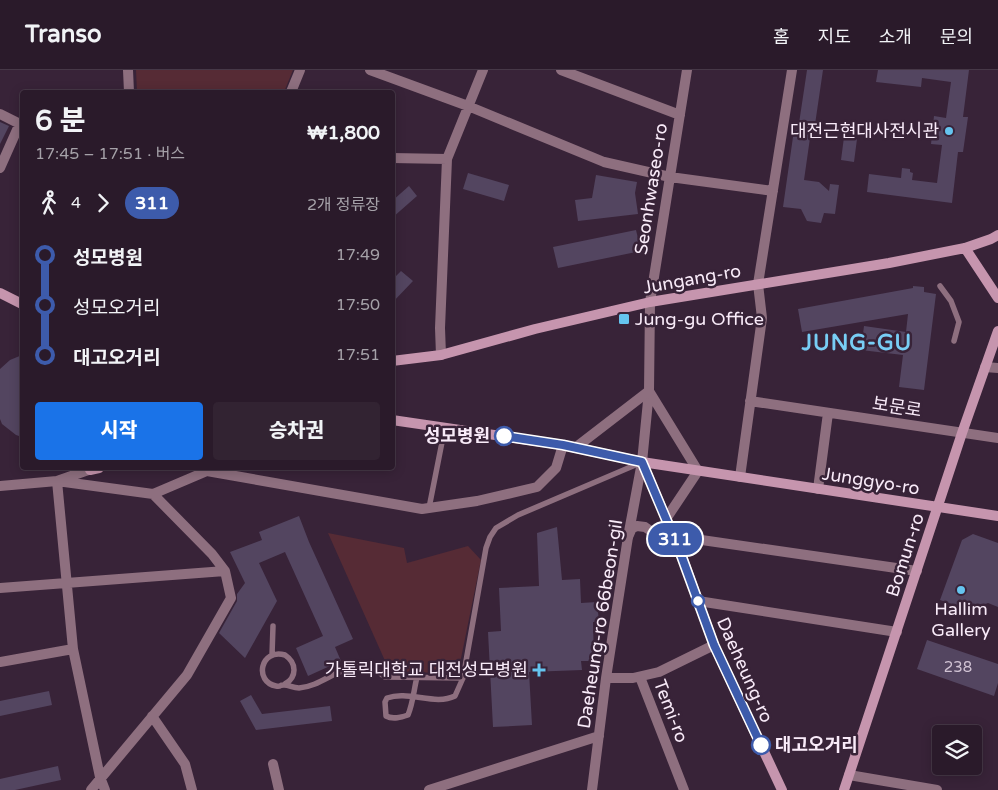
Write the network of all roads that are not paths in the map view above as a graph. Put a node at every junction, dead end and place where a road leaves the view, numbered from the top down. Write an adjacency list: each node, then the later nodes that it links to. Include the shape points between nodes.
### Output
1 (128, 70): 8 (street)
2 (300, 70): 9 (street)
3 (370, 70): 10 (street)
4 (483, 70): 10 (street)
5 (561, 70): 12 (street)
6 (687, 70): 12 (street, Seonhwaseo-ro)
7 (792, 70): 19 (street)
8 (129, 90)
9 (292, 90)
10 (468, 106): 16 (street); 18 (street, via 604,162)
11 (0, 114): 13 (street)
12 (680, 115): 18 (street, Seonhwaseo-ro)
13 (20, 124)
14 (20, 126): 17 (street)
15 (395, 158): 16 (street)
16 (447, 159): 30 (street)
17 (0, 168)
18 (670, 178): 19 (street); 26 (street, Seonhwaseo-ro)
19 (773, 191): 22 (street)
20 (998, 235): 21 (main road, Jungang-ro)
21 (965, 248): 22 (main road, Jungang-ro); 25 (main road)
22 (758, 284): 26 (main road, Jungang-ro); 35 (street, via 762,318)
23 (940, 286): 29 (lane, via 951,301 959,322)
24 (0, 293): 27 (main road)
25 (998, 298)
26 (650, 302): 30 (main road, Jungang-ro); 34 (street, Seonhwaseo-ro)
27 (20, 303)
28 (998, 331): 32 (main road, Bomun-ro)
29 (954, 341)
30 (441, 355): 31 (main road, Jungang-ro)
31 (395, 360)
32 (985, 367): 33 (street); 39 (main road, Bomun-ro)
33 (998, 368)
34 (649, 391): 42 (street); 43 (street, Seonhwaseo-ro); 45 (street)
35 (750, 401): 36 (street, 보문로); 46 (street)
36 (828, 413): 39 (street, 보문로); 49 (street)
37 (395, 420): 38 (main road)
38 (445, 427): 41 (main road); 52 (lane)
39 (962, 433): 40 (street, 보문로); 51 (main road, Bomun-ro)
40 (998, 438)
41 (563, 445): 42 (main road); 52 (street, via 556,468 537,487)
42 (575, 448): 43 (main road)
43 (642, 462): 45 (main road, Junggyo-ro); 54 (main road, Daeheung-ro); 56 (street, Daeheung-ro 66beon-gil); 71 (lane, via 518,515 496,528 486,548)
44 (88, 470): 47 (street)
45 (698, 471): 46 (main road, Junggyo-ro); 54 (street)
46 (740, 477): 49 (main road, Junggyo-ro)
47 (57, 481): 48 (street); 50 (street); 60 (street)
48 (0, 486)
49 (818, 489): 51 (main road, Junggyo-ro)
50 (153, 494): 52 (street, via 208,471); 58 (street)
51 (938, 507): 53 (main road, Junggyo-ro); 59 (main road, Bomun-ro)
52 (429, 508)
53 (998, 516)
54 (666, 519): 55 (main road, Daeheung-ro)
55 (674, 536): 57 (main road, Daeheung-ro); 59 (street)
56 (628, 537): 57 (street, via 632,528 645,527); 72 (street, Daeheung-ro 66beon-gil)
57 (680, 552): 62 (main road, Daeheung-ro)
58 (225, 570): 60 (street); 75 (street, via 231,598 187,675)
59 (917, 571): 64 (main road, Bomun-ro)
60 (66, 582): 61 (street); 66 (street)
61 (0, 588)
62 (698, 601): 64 (street); 65 (main road, Daeheung-ro)
63 (273, 626): 67 (lane)
64 (897, 632): 78 (main road, Bomun-ro)
65 (714, 645): 70 (street, via 659,672); 88 (main road, Daeheung-ro)
66 (73, 649): 68 (street); 79 (street)
67 (272, 655): 73 (lane, via 285,655 292,661 294,674); 73 (lane, via 263,665 263,674 276,686)
68 (0, 662)
69 (417, 677): 71 (lane); 73 (lane, via 385,677 364,664 310,686 296,688); 74 (lane)
70 (640, 677): 72 (street, Temi-ro); 87 (street, Temi-ro)
71 (463, 678): 74 (lane, via 456,696 449,700)
72 (606, 678): 76 (street, Daeheung-ro 66beon-gil)
73 (285, 684)
74 (413, 697): 74 (lane, via 408,715 386,716 387,698)
75 (152, 716): 79 (street); 83 (street, via 185,764)
76 (599, 736): 85 (street); 86 (street, Daeheung-ro 66beon-gil)
77 (273, 764): 84 (street)
78 (849, 775): 80 (main road, Bomun-ro); 89 (street)
79 (100, 778): 81 (street); 82 (street)
80 (844, 789)
81 (91, 790)
82 (105, 790)
83 (192, 790)
84 (279, 790)
85 (429, 790)
86 (592, 790)
87 (684, 790)
88 (782, 790)
89 (937, 790)

